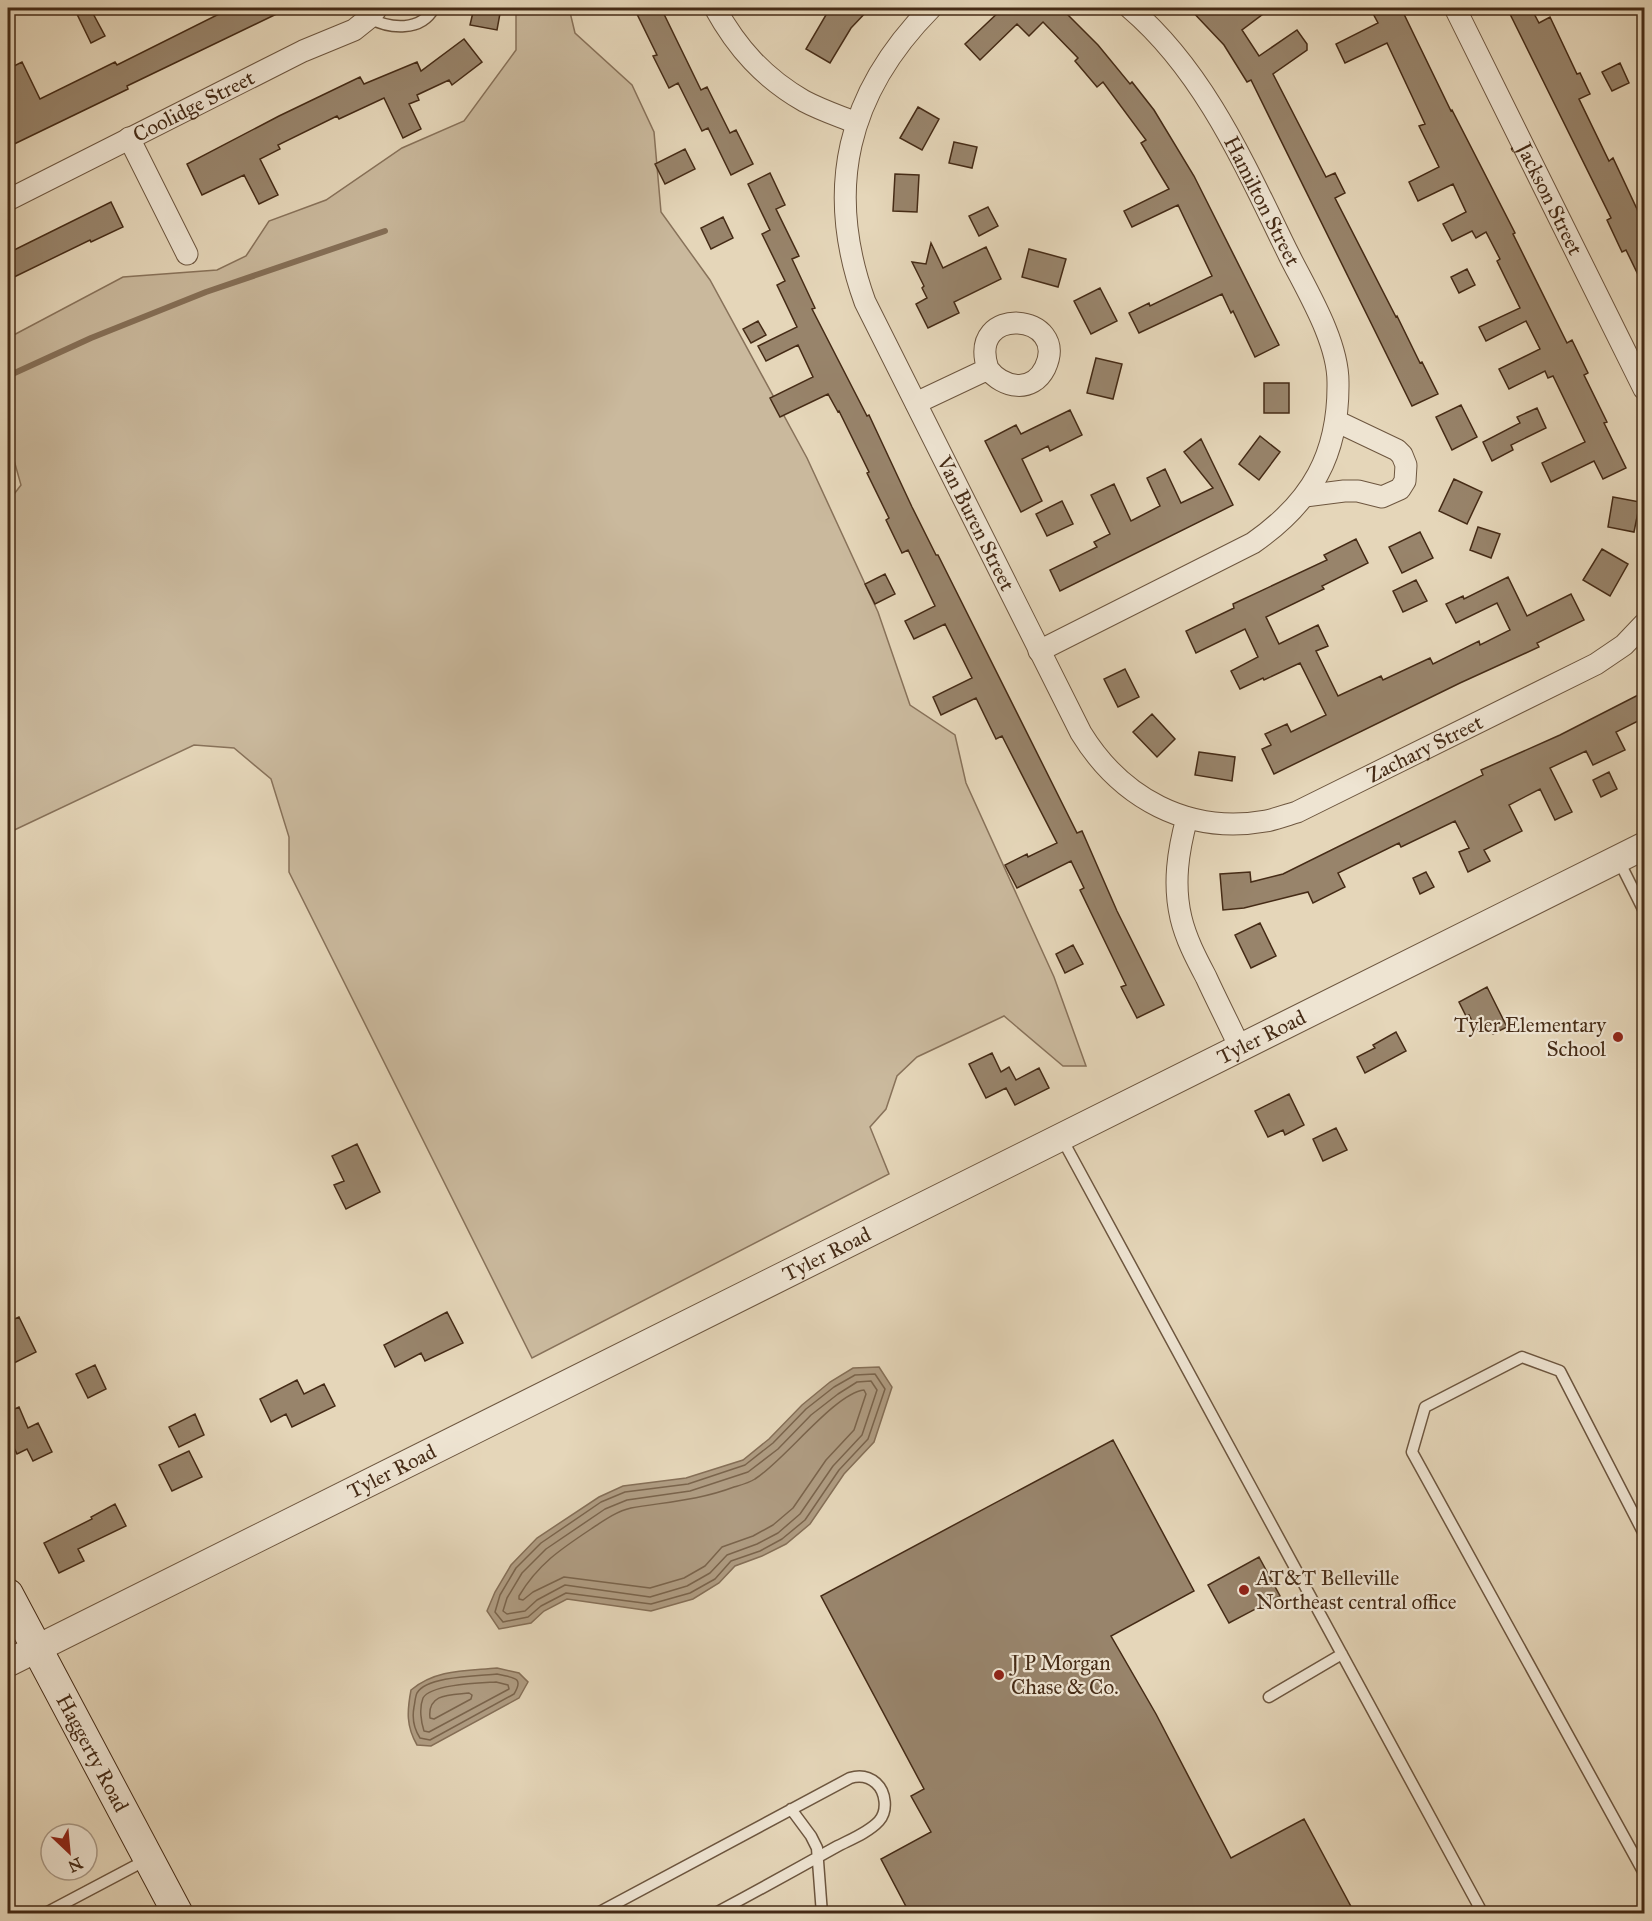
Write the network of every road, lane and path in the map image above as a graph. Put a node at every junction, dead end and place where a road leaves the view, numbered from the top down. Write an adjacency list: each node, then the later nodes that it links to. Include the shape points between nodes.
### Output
1 (434, 8): 6 (lane, via 426,19 413,25 383,25)
2 (715, 8): 7 (street, via 738,46 777,84 806,102)
3 (931, 8): 7 (street, Van Buren Street, via 890,55)
4 (1130, 8): 14 (street, Hamilton Street, via 1173,53 1238,150 1332,348 1338,380)
5 (1455, 8): 12 (street, Jackson Street)
6 (373, 13): 8 (street, Coolidge Street, via 354,30 303,51)
7 (856, 123): 13 (street, Van Buren Street, via 845,184 851,255 865,302)
8 (129, 138): 9 (street, Coolidge Street); 10 (street)
9 (8, 200)
10 (188, 254)
11 (988, 369): 13 (street)
12 (1644, 389)
13 (916, 403): 17 (street, Van Buren Street)
14 (1336, 421): 15 (street, Hamilton Street, via 1328,451); 15 (street, via 1397,450 1407,465 1405,481 1400,489 1382,497 1358,491)
15 (1305, 496): 17 (street, Hamilton Street, via 1253,543)
16 (1644, 624): 18 (street, Zachary Street, via 1624,645 1596,664 1297,812 1241,823)
17 (1040, 651): 18 (street, Van Buren Street, via 1081,733 1103,765 1143,798)
18 (1187, 818): 22 (street, via 1177,868 1181,918 1189,943)
19 (1644, 846): 20 (street, Tyler Road)
20 (1618, 859): 21 (lane); 22 (street, Tyler Road)
21 (1644, 911)
22 (1240, 1048): 23 (street, Tyler Road)
23 (1061, 1137): 26 (street, Tyler Road); 27 (lane)
24 (1644, 1534): 33 (lane, via 1560,1371 1522,1357 1425,1407 1412,1452)
25 (8, 1594): 26 (main road, Haggerty Road)
26 (37, 1649): 28 (street, Tyler Road); 32 (main road, Haggerty Road)
27 (1342, 1654): 29 (lane); 39 (lane)
28 (8, 1663)
29 (1269, 1697)
30 (791, 1809): 31 (lane, via 811,1836); 31 (lane, via 857,1776 874,1781 882,1790 885,1809 877,1823); 36 (lane)
31 (817, 1858): 37 (lane); 38 (lane)
32 (148, 1859): 34 (lane); 35 (main road, Haggerty Road)
33 (1644, 1873)
34 (44, 1914)
35 (178, 1914)
36 (596, 1914)
37 (714, 1914)
38 (822, 1914)
39 (1483, 1914)

